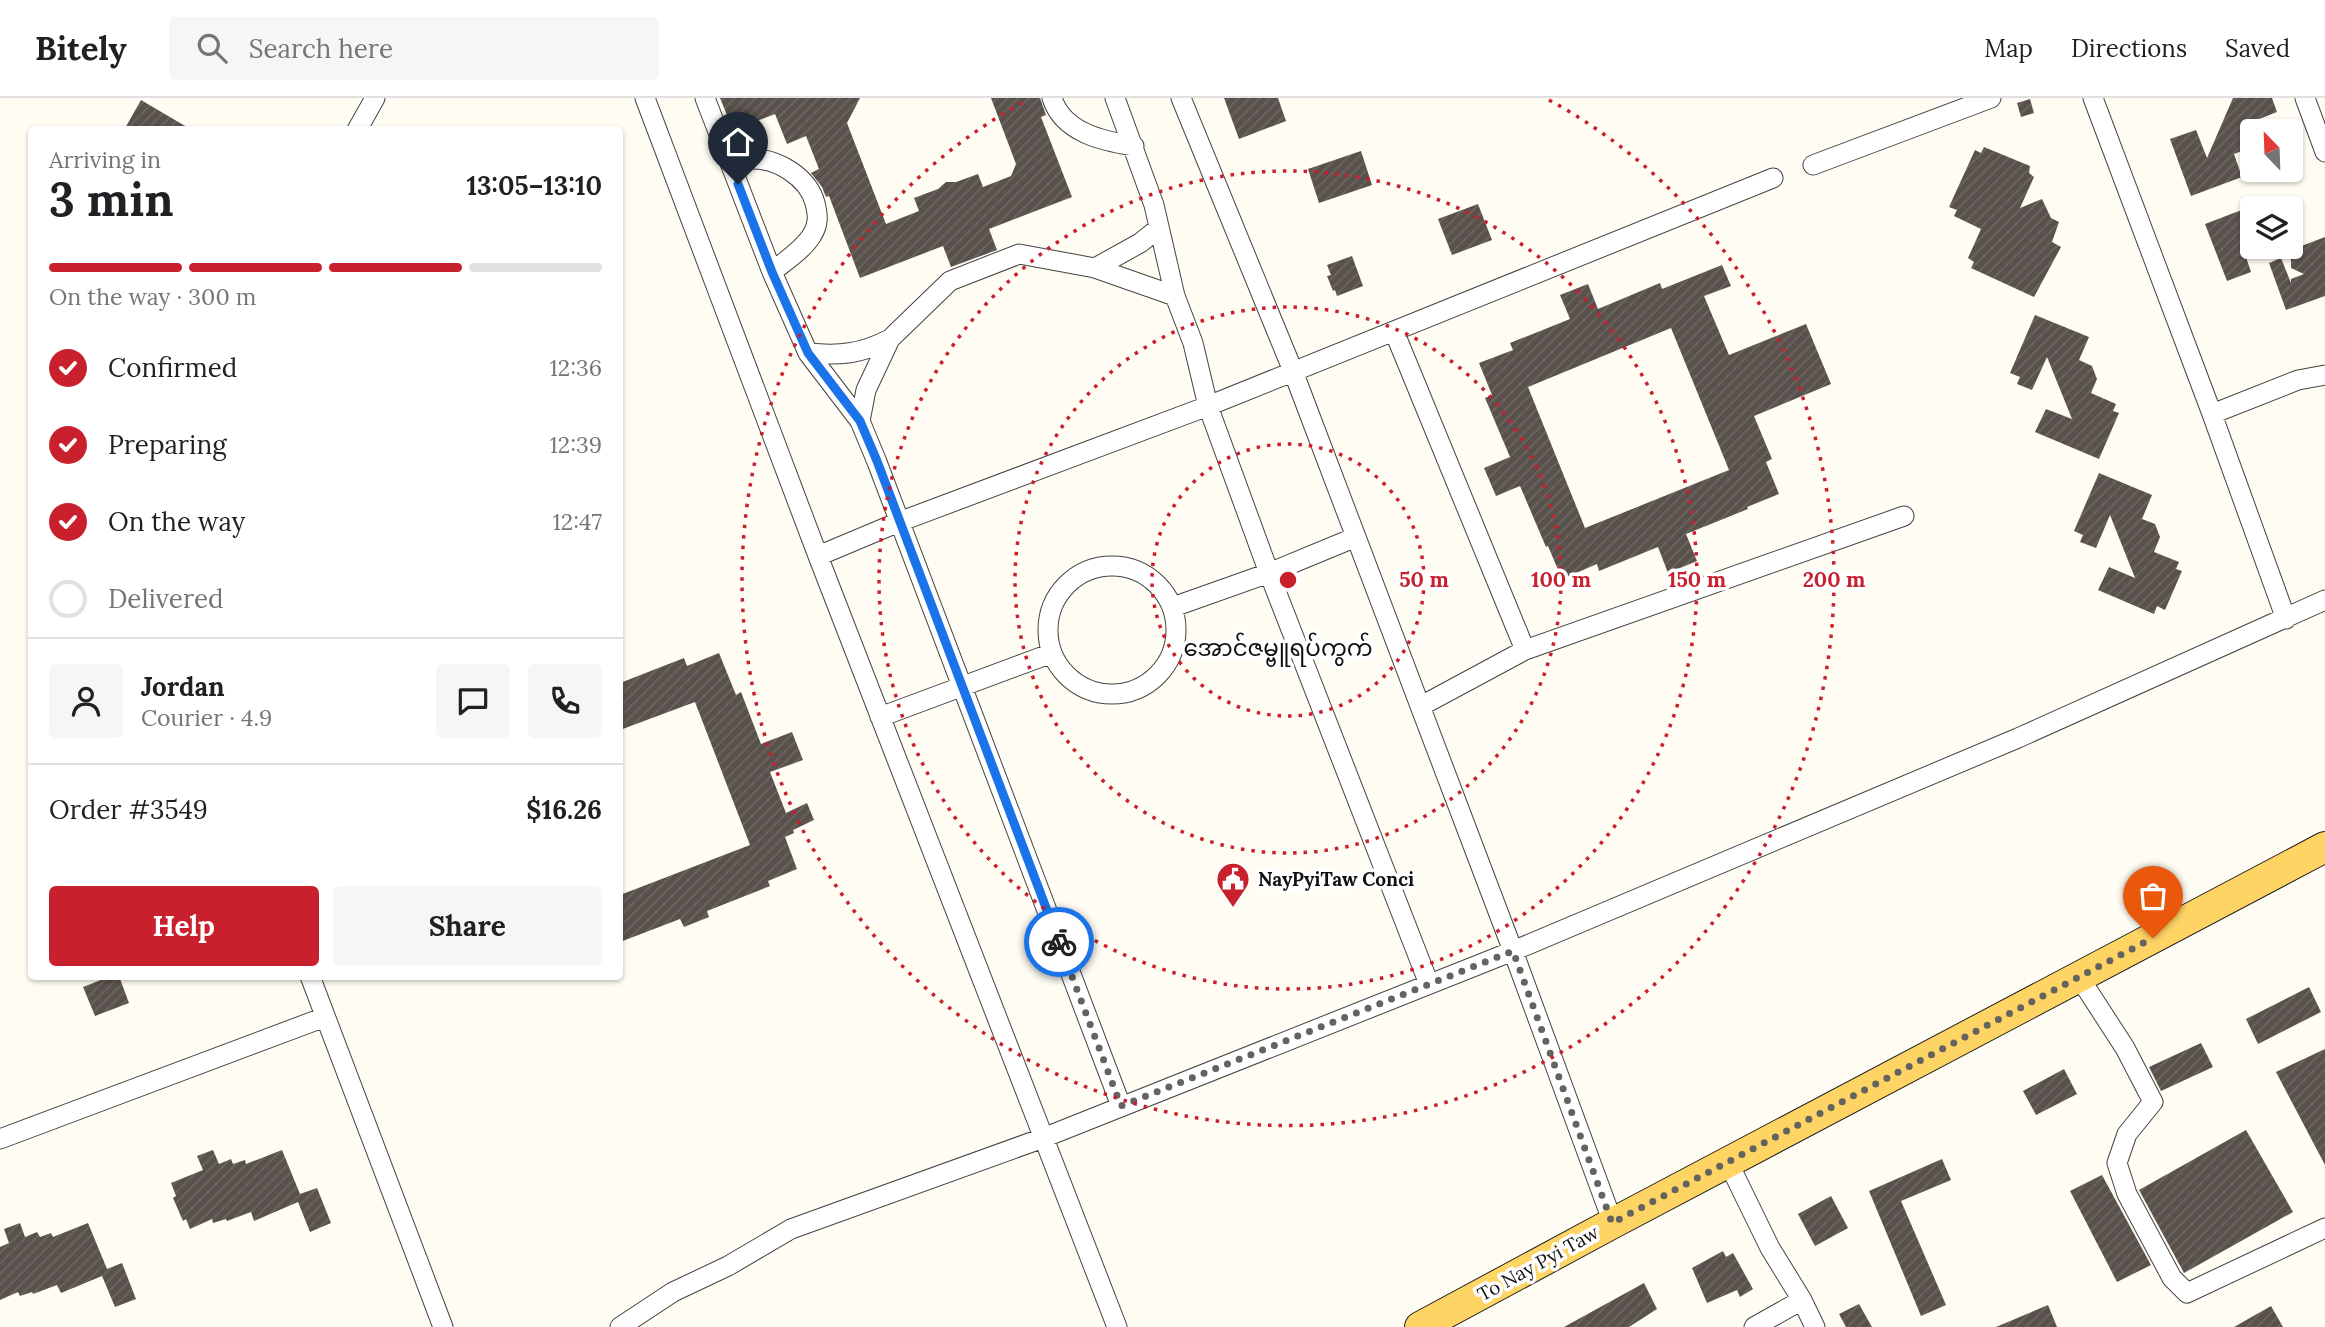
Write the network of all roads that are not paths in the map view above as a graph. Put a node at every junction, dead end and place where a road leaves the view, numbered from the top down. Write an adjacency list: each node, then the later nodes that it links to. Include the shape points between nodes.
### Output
1 (375, 98): 10 (street)
2 (645, 98): 31 (street)
3 (705, 98): 13 (street)
4 (1052, 98): 11 (street, via 1075,129 1103,141)
5 (1115, 98): 11 (street)
6 (1181, 98): 23 (street)
7 (1991, 98): 14 (street)
8 (2093, 98): 26 (street)
9 (2305, 98): 12 (street)
10 (359, 126)
11 (1134, 146): 16 (street)
12 (2325, 152)
13 (730, 162): 18 (street); 18 (street, via 753,158 788,168 813,197 818,218 813,234)
14 (1813, 166)
15 (1773, 178): 20 (street)
16 (1159, 228): 17 (street); 19 (street)
17 (1096, 268): 19 (street); 21 (street, via 1019,254 950,281)
18 (772, 272): 22 (street)
19 (1175, 296): 25 (street, via 1193,343)
20 (1394, 331): 23 (street); 36 (street)
21 (890, 339): 22 (street, via 869,350 834,356); 27 (street, via 866,390)
22 (808, 353): 27 (street)
23 (1293, 371): 25 (street); 30 (street)
24 (2325, 376): 26 (street, via 2298,380)
25 (1208, 406): 29 (street); 32 (street)
26 (2212, 414): 35 (street)
27 (860, 421): 29 (street)
28 (1904, 516): 36 (street)
29 (899, 522): 31 (street); 38 (street)
30 (1356, 537): 32 (street); 39 (street)
31 (818, 556): 40 (street)
32 (1269, 573): 34 (street); 45 (street)
33 (2325, 600): 35 (street)
34 (1173, 607): 37 (street, via 1177,633 1172,655 1160,673 1142,687 1120,694 1081,686 1064,672); 37 (street, via 1162,588 1145,574 1123,566 1101,566 1061,590 1051,611 1048,633)
35 (2286, 619): 42 (street, via 2018,738)
36 (1525, 650): 39 (street)
37 (1052, 653): 38 (street)
38 (962, 686): 40 (street); 47 (street)
39 (1421, 706): 42 (street)
40 (880, 717): 48 (street)
41 (2325, 847): 43 (main road, To Nay Pyi Taw)
42 (1513, 951): 45 (street); 51 (street)
43 (2079, 976): 50 (main road, To Nay Pyi Taw); 52 (street, via 2153,1102 2127,1134 2117,1163 2127,1194 2172,1278 2187,1293)
44 (311, 980): 46 (street)
45 (1429, 984): 47 (street)
46 (325, 1017): 49 (street); 54 (street)
47 (1121, 1106): 48 (street)
48 (1043, 1138): 55 (street, via 791,1229 673,1292); 56 (street)
49 (0, 1139)
50 (1728, 1162): 51 (main road, To Nay Pyi Taw); 53 (street, via 1770,1248)
51 (1612, 1223): 57 (main road, To Nay Pyi Taw)
52 (2325, 1228)
53 (1802, 1300): 58 (street); 59 (street)
54 (443, 1327)
55 (620, 1327)
56 (1117, 1327)
57 (1420, 1327)
58 (1755, 1327)
59 (1815, 1327)

